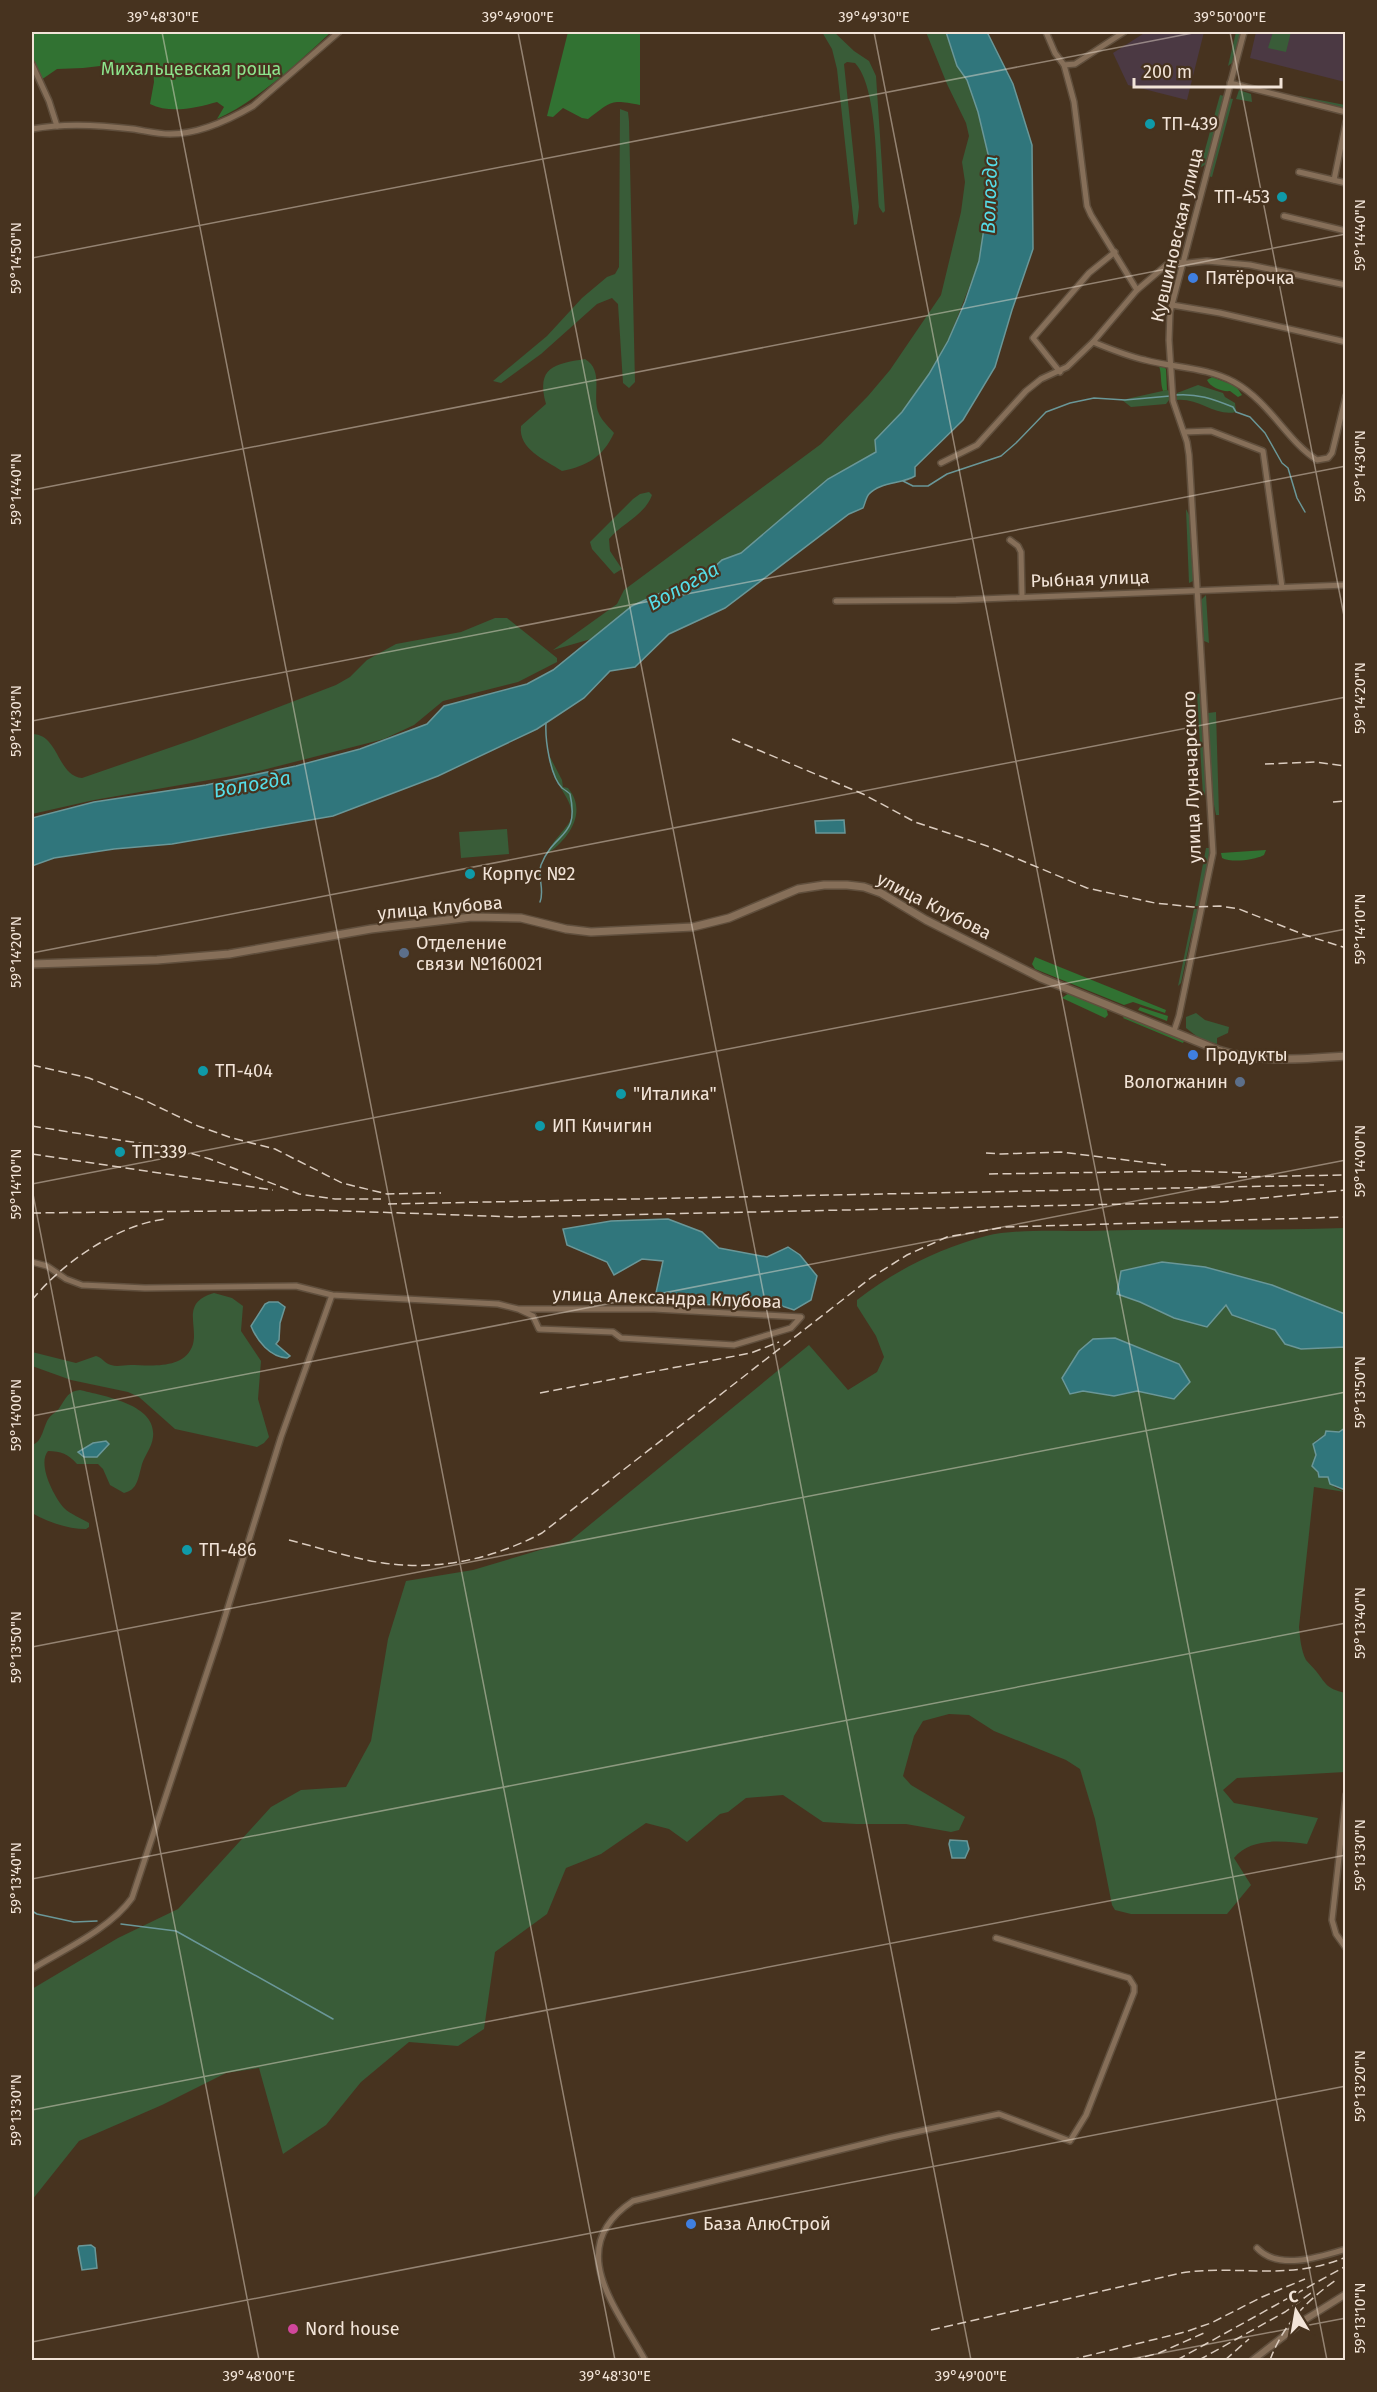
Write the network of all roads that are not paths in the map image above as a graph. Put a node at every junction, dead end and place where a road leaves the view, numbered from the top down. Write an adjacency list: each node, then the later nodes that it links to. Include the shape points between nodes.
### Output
1 (339, 32): 10 (street, via 253,106 208,127 170,134)
2 (1046, 32): 6 (street)
3 (1124, 32): 6 (street, via 1074,64)
4 (1244, 32): 7 (street, Кувшиновская улица)
5 (32, 64): 10 (street)
6 (1064, 65): 17 (street, via 1074,102 1087,207)
7 (1230, 83): 8 (street); 18 (street, Кувшиновская улица)
8 (1346, 112)
9 (1346, 122): 13 (street)
10 (57, 126): 11 (street)
11 (32, 129)
12 (1299, 172): 13 (street)
13 (1334, 180): 14 (street)
14 (1346, 183)
15 (1284, 216): 16 (street)
16 (1346, 231)
17 (1115, 252): 20 (street); 25 (street, via 1089,273 1033,338)
18 (1183, 262): 19 (street, via 1250,266); 20 (street, via 1168,263); 21 (street, Кувшиновская улица)
19 (1346, 285)
20 (1137, 290): 22 (street)
21 (1172, 305): 23 (street); 24 (street, Кувшиновская улица)
22 (1093, 342): 24 (street, via 1147,361); 25 (street)
23 (1346, 342)
24 (1171, 364): 26 (street, via 1233,381 1265,405 1321,461 1328,458 1334,446); 27 (street, Кувшиновская улица, via 1173,401)
25 (1060, 372): 28 (street, via 1041,379 1026,391 969,450)
26 (1346, 396)
27 (1184, 432): 31 (street, via 1211,431 1263,451); 32 (street, Кувшиновская улица, via 1189,455)
28 (941, 463)
29 (1010, 540): 33 (street, via 1021,552)
30 (1346, 585): 31 (street, Рыбная улица)
31 (1282, 587): 32 (street, Рыбная улица)
32 (1196, 590): 33 (street, Рыбная улица); 36 (street, улица Луначарского, via 1213,853)
33 (1022, 596): 34 (street, Рыбная улица)
34 (836, 601)
35 (32, 964): 36 (main road, улица Клубова, via 229,954 371,929 472,917 521,918 591,932 693,927 723,921 798,889 847,885 872,889 1032,974)
36 (1174, 1031): 37 (main road, улица Клубова, via 1218,1050 1249,1057 1279,1060)
37 (1346, 1056)
38 (32, 1262): 39 (street, улица Александра Клубова, via 82,1285 296,1286)
39 (332, 1295): 40 (street, улица Александра Клубова, via 498,1304); 44 (street, via 278,1447 132,1898 101,1927)
40 (518, 1309): 40 (street, улица Александра Клубова, via 533,1316 538,1329 613,1332 621,1338 734,1345 791,1328 801,1317 654,1309)
41 (1346, 1795): 43 (street, via 1332,1906 1336,1934)
42 (996, 1938): 48 (street, via 1133,1982 1134,1992 1113,2048 1086,2115 1070,2141 999,2114 633,2201 609,2219 597,2251 602,2281)
43 (1346, 1948)
44 (32, 1969)
45 (1257, 2248): 46 (street, via 1282,2261)
46 (1346, 2249)
47 (1346, 2294): 49 (street)
48 (645, 2361)
49 (1253, 2361)

